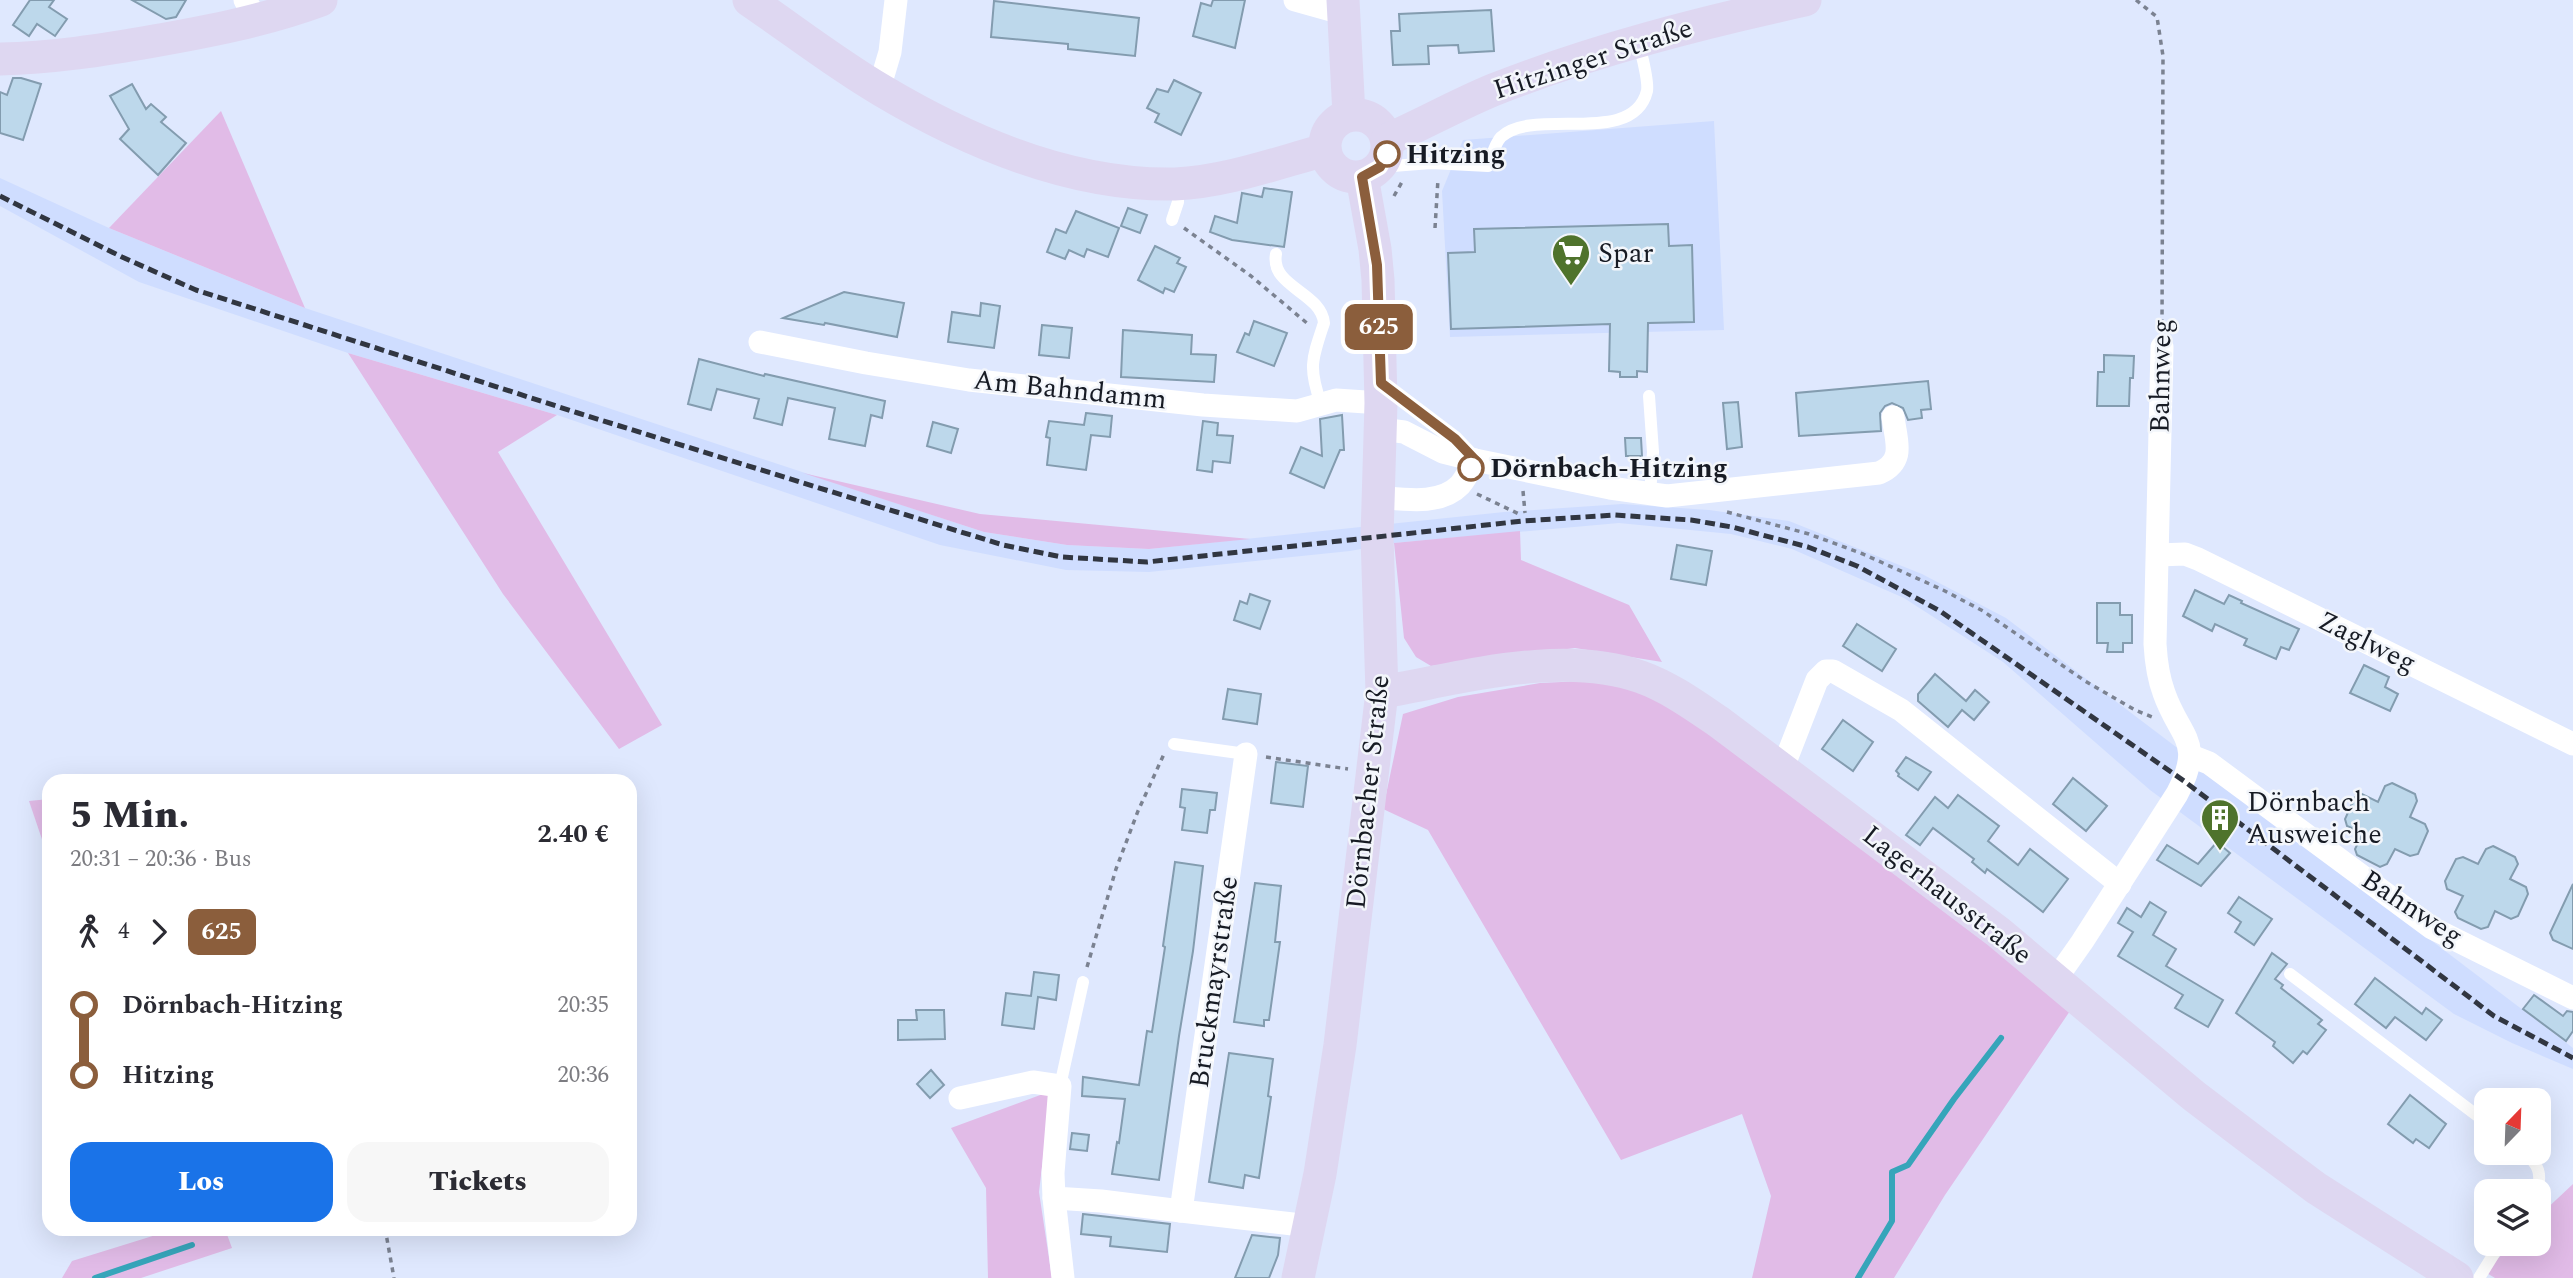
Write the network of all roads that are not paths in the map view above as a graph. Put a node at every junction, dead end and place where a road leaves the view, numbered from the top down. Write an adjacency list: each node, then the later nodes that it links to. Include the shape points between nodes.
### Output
1 (321, 0): 7 (street)
2 (749, 0): 10 (street)
3 (896, 0): 10 (street, via 889,60)
4 (1295, 0): 6 (street)
5 (1805, 0): 8 (street, Hitzinger Straße)
6 (1344, 7): 11 (street)
7 (251, 10): 9 (street, via 84,53)
8 (1639, 43): 13 (street, Hitzinger Straße, via 1496,89); 13 (lane, via 1648,89 1638,110 1616,121 1519,127 1500,137 1488,166)
9 (0, 59)
10 (879, 89): 14 (street, via 936,121 1038,162 1094,177)
11 (1349, 115): 12 (street, via 1333,124); 13 (street, via 1377,122)
12 (1325, 150): 13 (street, via 1340,173); 14 (street)
13 (1376, 161): 21 (street, Dörnbacher Straße)
14 (1178, 184): 15 (lane)
15 (1172, 220)
16 (1276, 254): 20 (lane, via 1278,270 1320,309 1324,323 1311,367)
17 (760, 342): 20 (street, Am Bahndamm, via 957,378 1069,391 1276,411)
18 (2162, 347): 26 (street, Bahnweg)
19 (1649, 396): 24 (lane)
20 (1321, 404): 21 (street, Am Bahndamm, via 1351,400)
21 (1381, 405): 23 (lane, via 1455,439); 23 (street, Am Bahndamm, via 1404,432 1443,452); 25 (street, Dörnbacher Straße)
22 (1893, 417): 24 (street, Am Bahndamm, via 1896,459 1892,468 1879,473 1680,496)
23 (1475, 460): 24 (street, Am Bahndamm); 25 (street, via 1459,486 1447,494 1419,500)
24 (1650, 495)
25 (1377, 498): 27 (street, Dörnbacher Straße)
26 (2158, 555): 29 (street, Zaglweg, via 2185,554 2198,559); 31 (street, Bahnweg, via 2157,671 2164,695 2189,741)
27 (1382, 692): 32 (street, Lagerhausstraße, via 1529,667 1603,668 1641,677 1688,700); 43 (street, Dörnbacher Straße, via 1340,1045)
28 (1174, 744): 30 (lane)
29 (2573, 744)
30 (1247, 754): 42 (street, Bruckmayrstraße)
31 (2191, 756): 33 (street, via 2177,794); 37 (street, Bahnweg, via 2209,763 2424,923)
32 (1780, 767): 33 (street, via 1817,680 1833,671 1901,710); 35 (street, Lagerhausstraße)
33 (2120, 884): 35 (street)
34 (2290, 974): 40 (lane)
35 (2056, 979): 47 (street, Lagerhausstraße, via 2266,1151)
36 (1083, 982): 38 (lane)
37 (2573, 998)
38 (1060, 1086): 39 (street, via 1033,1082); 41 (street)
39 (960, 1098)
40 (2474, 1113)
41 (1054, 1198): 42 (street); 45 (street)
42 (1181, 1211): 43 (street)
43 (1310, 1226): 46 (street, Dörnbacher Straße)
44 (2493, 1256): 48 (lane)
45 (1063, 1278)
46 (1298, 1278)
47 (2457, 1278)
48 (2479, 1278)

